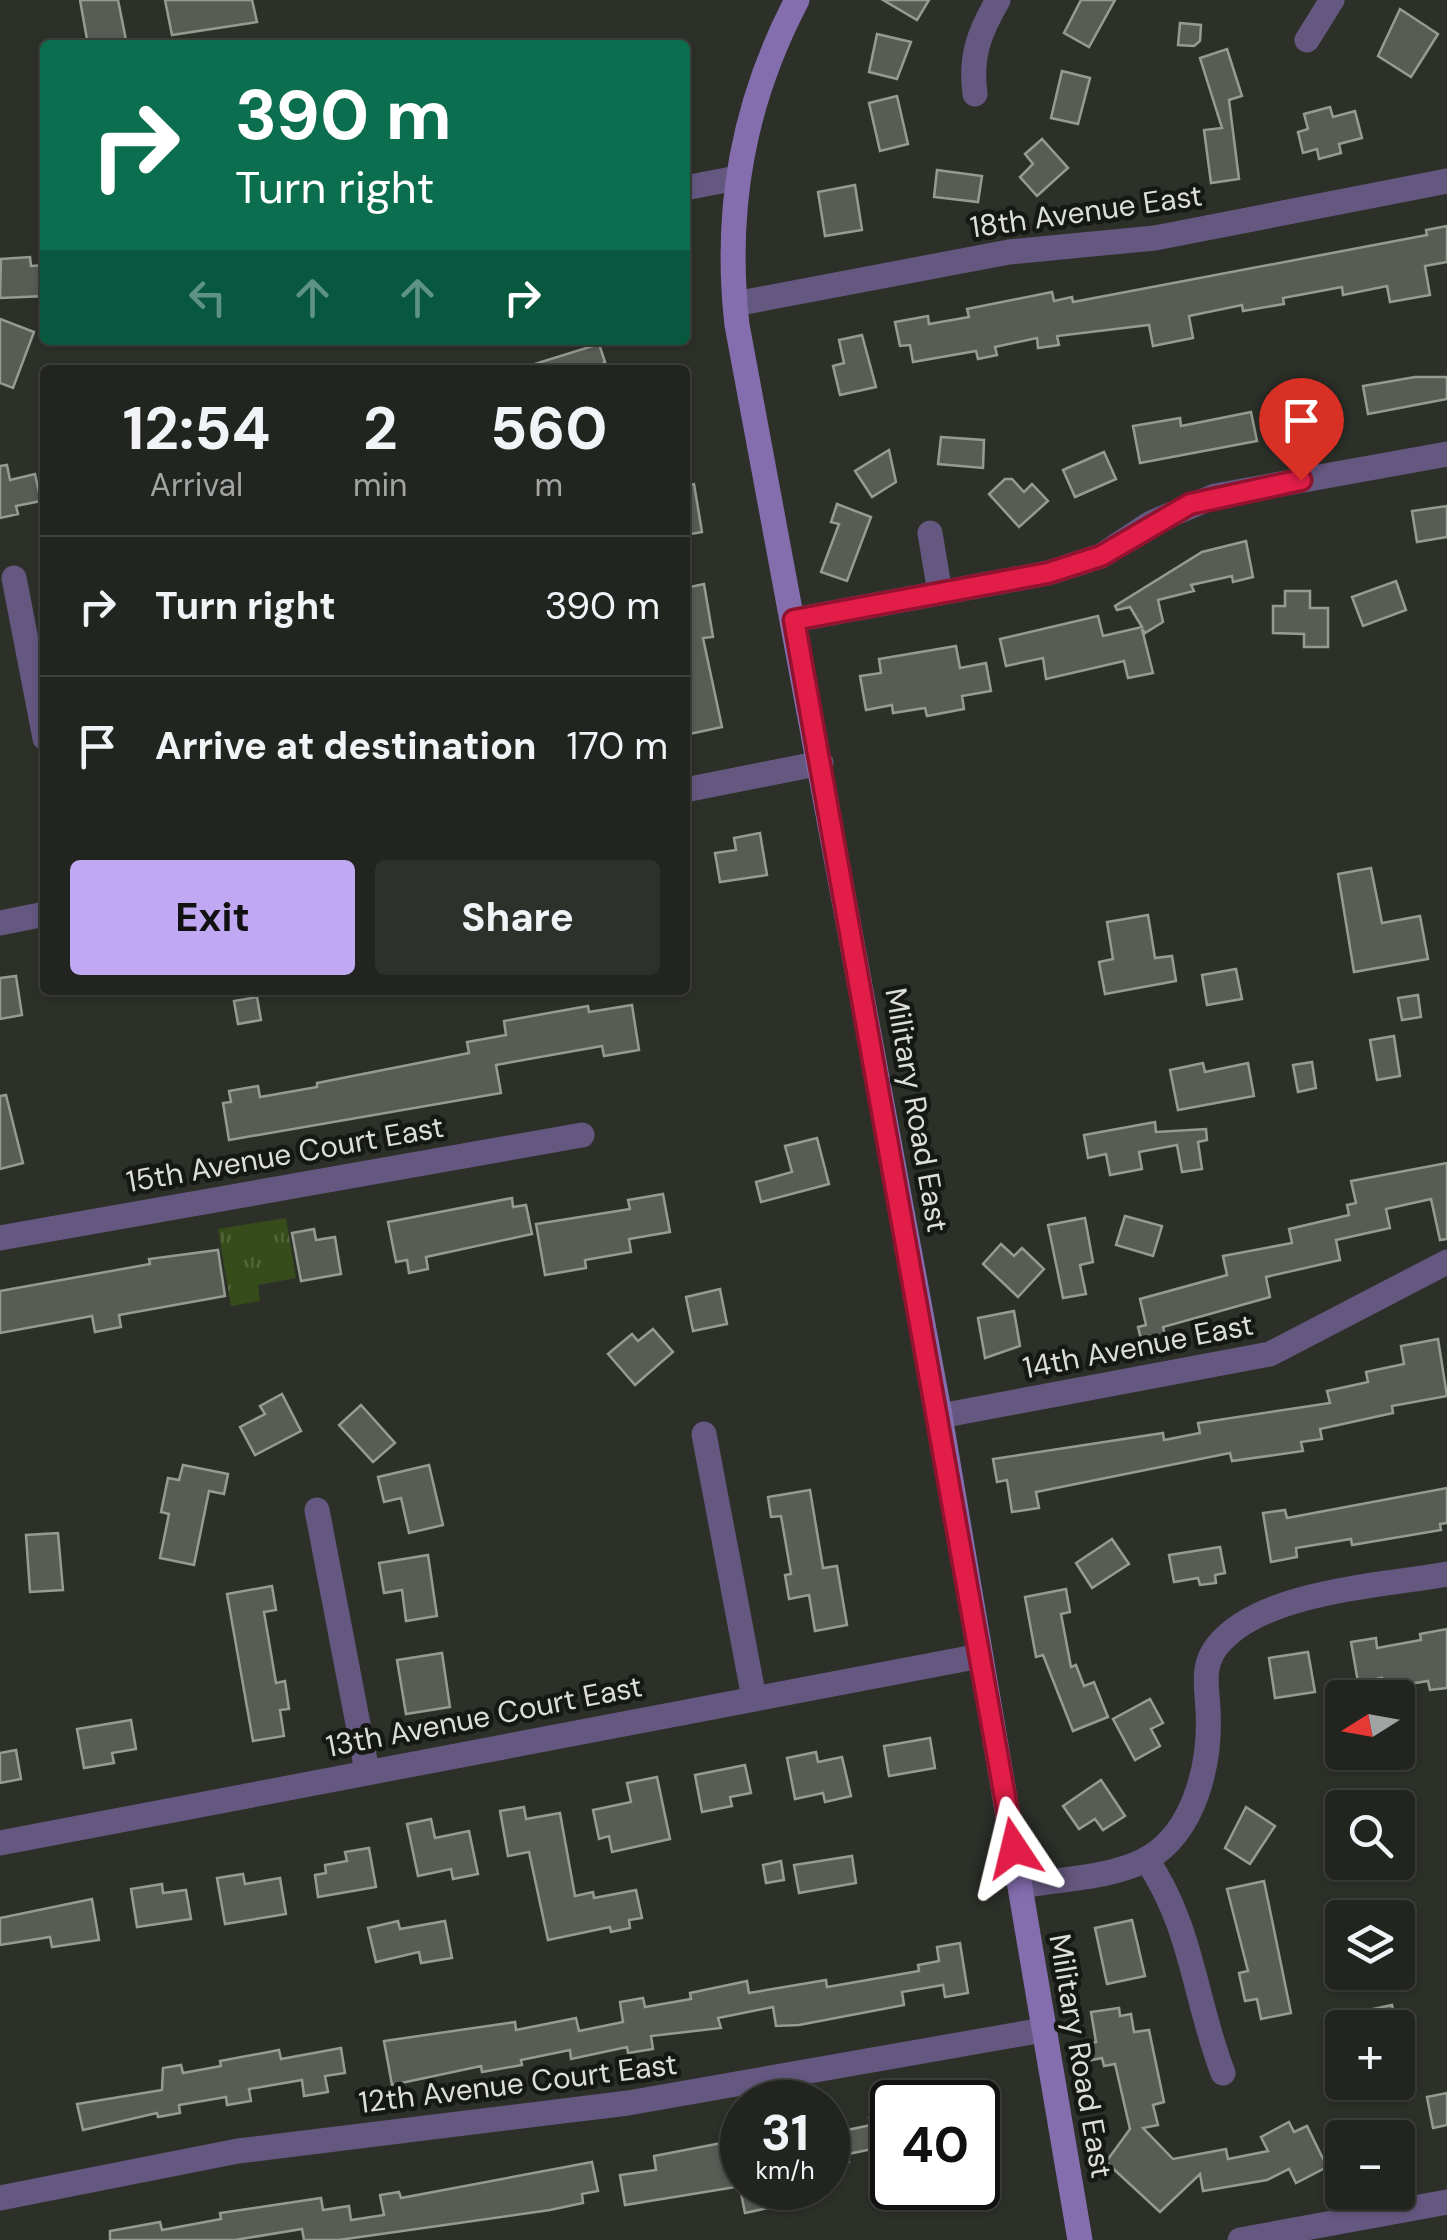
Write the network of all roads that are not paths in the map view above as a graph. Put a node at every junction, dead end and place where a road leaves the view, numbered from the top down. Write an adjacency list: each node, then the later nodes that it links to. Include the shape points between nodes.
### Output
1 (998, 0): 5 (street, via 977,36)
2 (1332, 0): 4 (street)
3 (790, 2): 6 (street, Military Road East, via 759,84)
4 (1307, 40)
5 (975, 94)
6 (737, 178): 8 (street); 9 (street, Military Road East)
7 (1447, 180): 9 (street, 18th Avenue East, via 1155,238 1010,252)
8 (690, 187)
9 (734, 304): 14 (street, Military Road East)
10 (1447, 454): 13 (street, via 1214,496 1151,523 1101,556)
11 (930, 534): 13 (street)
12 (14, 578): 15 (street)
13 (940, 593): 14 (street)
14 (794, 620): 16 (street, Military Road East)
15 (40, 712)
16 (821, 763): 17 (street); 23 (street, Military Road East)
17 (690, 789)
18 (40, 915): 19 (street)
19 (0, 923)
20 (582, 1135): 21 (street, 15th Avenue Court East)
21 (0, 1238)
22 (1447, 1262): 23 (street, 14th Avenue East, via 1270,1354)
23 (940, 1416): 27 (street, Military Road East)
24 (704, 1434): 28 (street)
25 (317, 1510): 29 (street)
26 (1447, 1574): 31 (street, via 1272,1608 1217,1646 1205,1679 1205,1771 1181,1824)
27 (980, 1656): 28 (street, 13th Avenue Court East); 32 (street, Military Road East)
28 (754, 1698): 29 (street, 13th Avenue Court East)
29 (367, 1772): 30 (street, 13th Avenue Court East)
30 (0, 1843)
31 (1146, 1859): 32 (street); 34 (street, via 1188,1944 1205,2028)
32 (1020, 1886): 33 (street, Military Road East)
33 (1044, 2030): 35 (street, 12th Avenue Court East, via 628,2103 238,2151); 37 (street, Military Road East)
34 (1223, 2073)
35 (0, 2198)
36 (1447, 2202): 38 (street)
37 (1080, 2240)
38 (1240, 2240)

